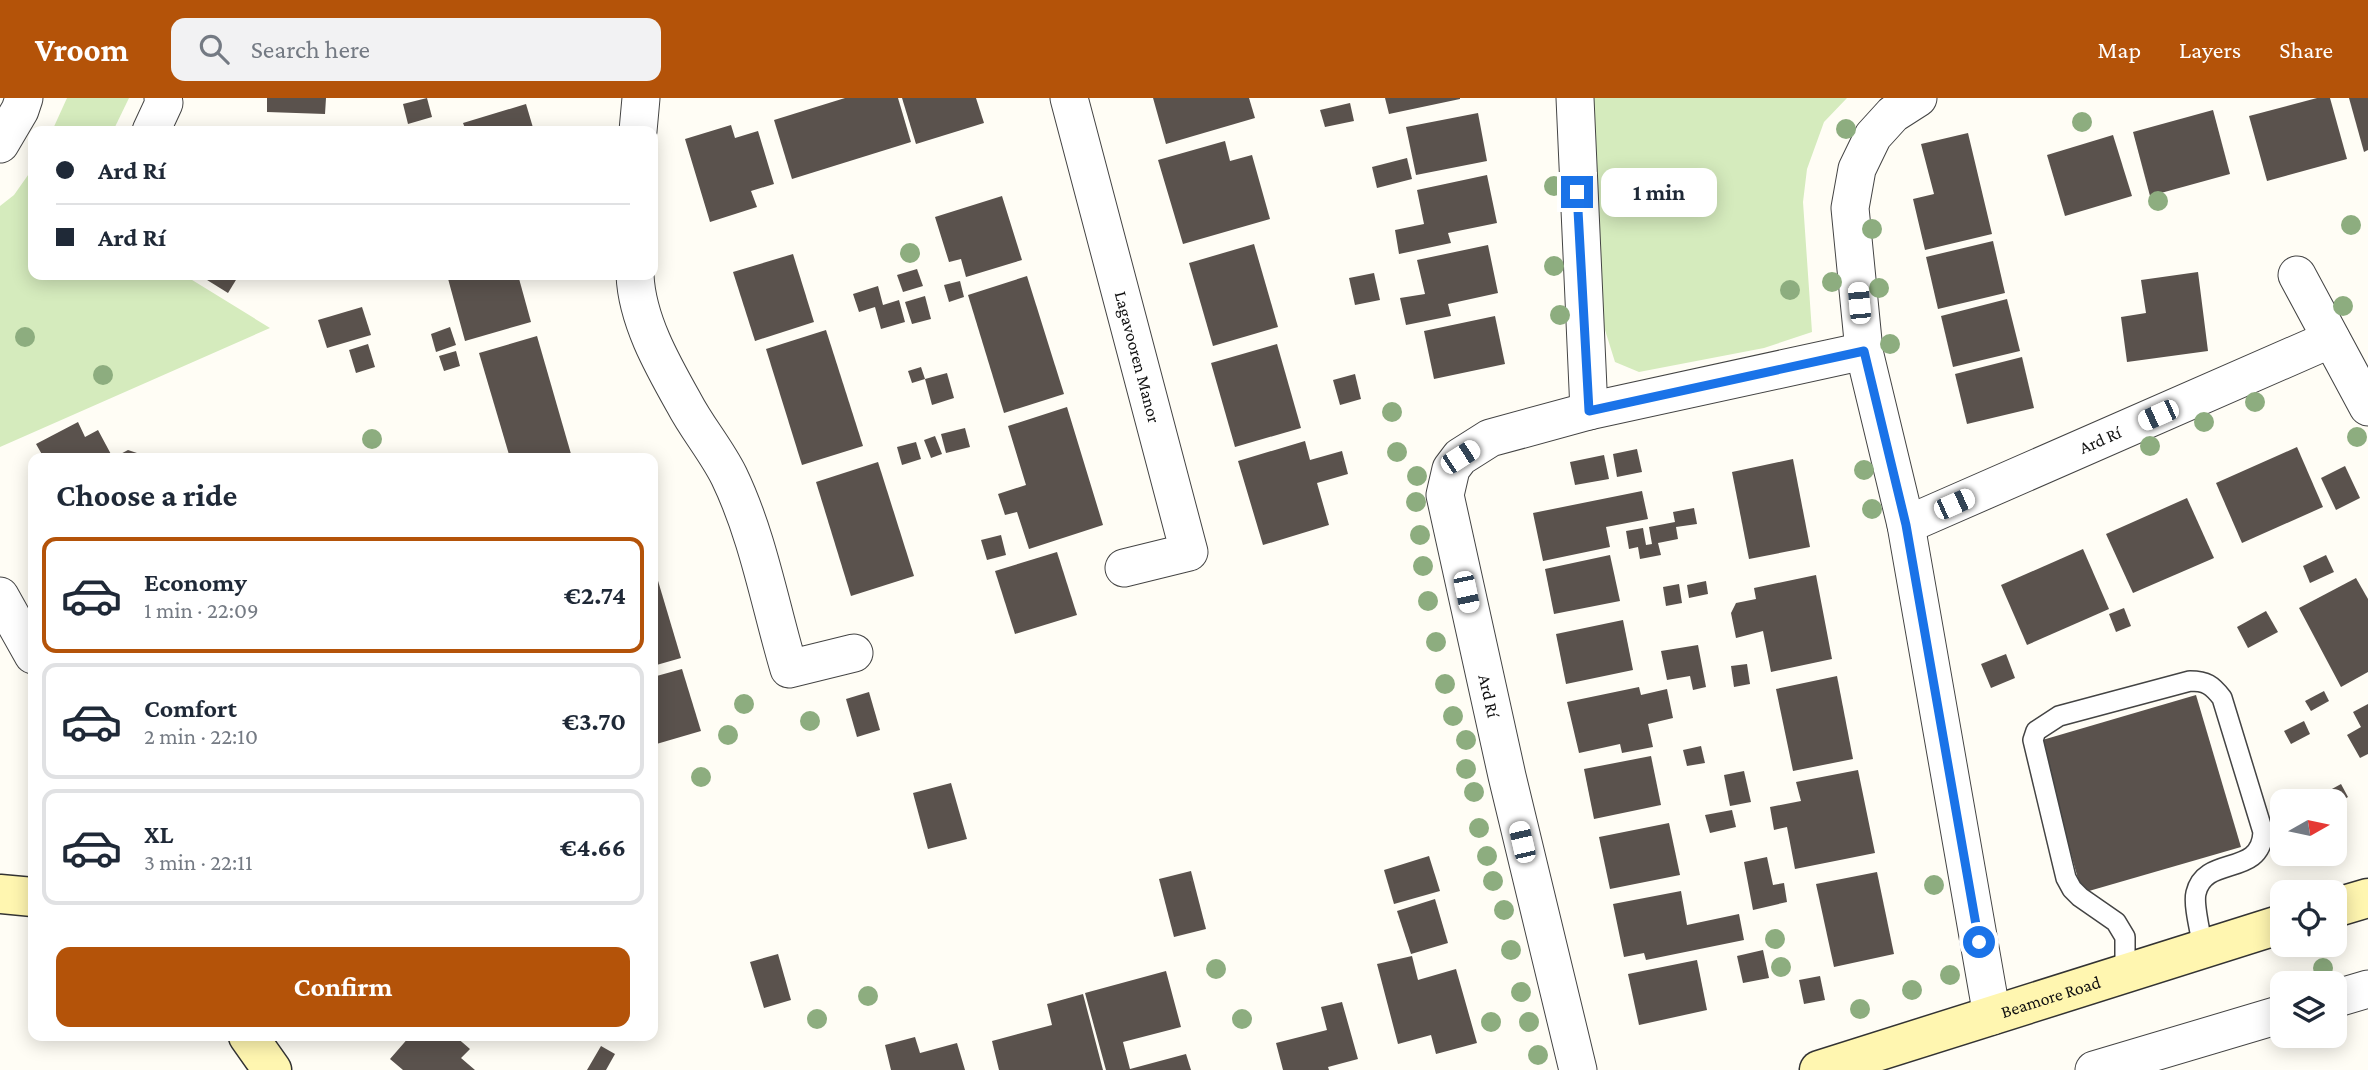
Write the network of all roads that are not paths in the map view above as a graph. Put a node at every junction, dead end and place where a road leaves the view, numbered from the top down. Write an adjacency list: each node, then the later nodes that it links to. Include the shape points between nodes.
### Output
1 (24, 98): 9 (street)
2 (163, 98): 7 (street)
3 (641, 98): 8 (street)
4 (1069, 98): 17 (street, Lagavooren Manor, via 1189,551)
5 (1574, 98): 15 (street)
6 (1918, 98): 13 (street, via 1893,114 1873,136 1857,169 1850,208)
7 (152, 126)
8 (638, 126)
9 (0, 144)
10 (2297, 275): 12 (street)
11 (636, 280): 20 (street, via 644,321 661,360 727,473 745,514 789,669)
12 (2331, 339): 14 (street); 16 (street, Ard Rí)
13 (1864, 351): 15 (street, Ard Rí); 16 (street)
14 (2368, 407)
15 (1589, 411): 32 (street, Ard Rí, via 1490,438 1460,457 1451,469 1444,495)
16 (1906, 525): 28 (street)
17 (1124, 568)
18 (0, 596): 19 (street)
19 (28, 646)
20 (854, 653)
21 (0, 894): 22 (main road)
22 (28, 897)
23 (2270, 928): 24 (main road, Beamore Road)
24 (2203, 948): 25 (main road, Beamore Road); 25 (lane, via 2195,895 2201,879 2255,855 2263,846 2263,832 2222,698 2213,686 2190,681 2059,716 2036,731 2033,740 2066,878 2080,897 2116,922 2125,937)
25 (2125, 973): 28 (main road, Beamore Road)
26 (2368, 989): 27 (street)
27 (2347, 995)
28 (1992, 1016): 33 (main road, Beamore Road)
29 (2270, 1018): 34 (street)
30 (252, 1041): 31 (main road)
31 (272, 1070)
32 (1578, 1070)
33 (1819, 1070)
34 (2094, 1070)

